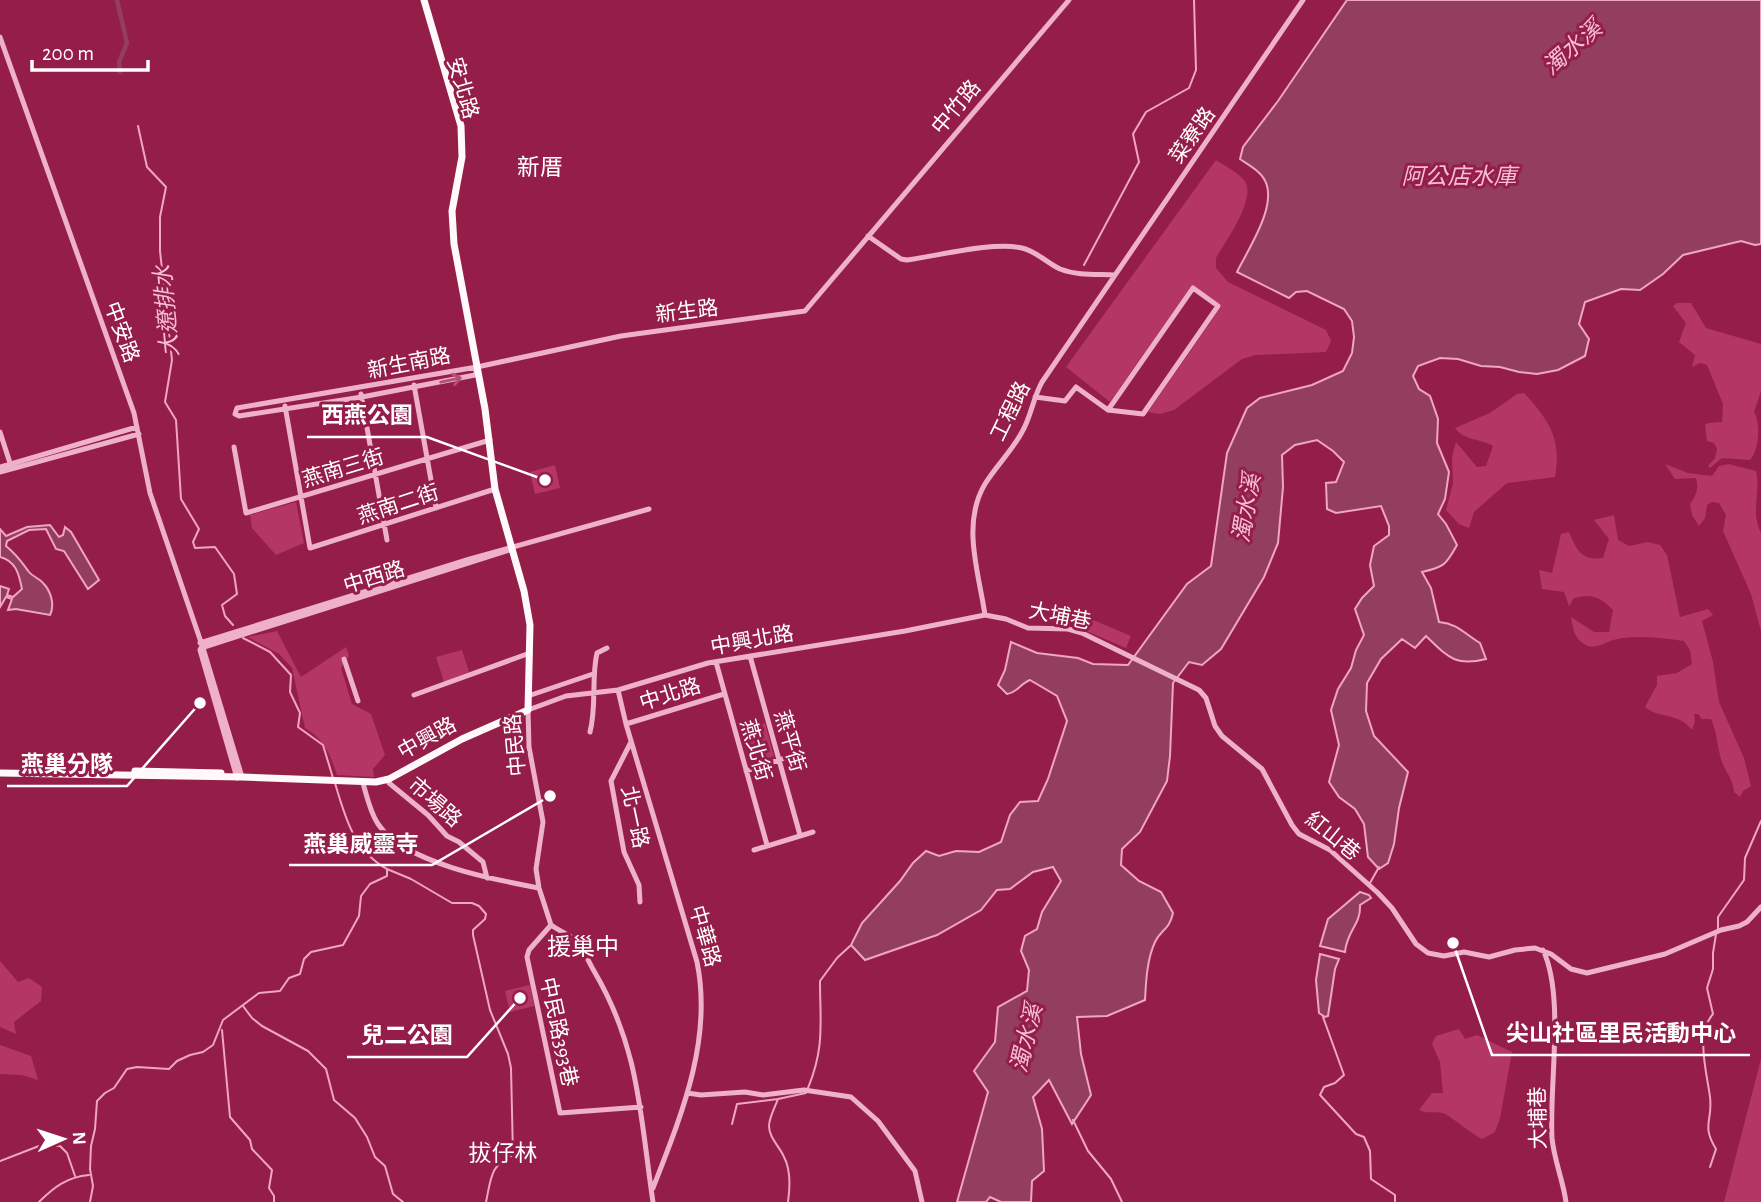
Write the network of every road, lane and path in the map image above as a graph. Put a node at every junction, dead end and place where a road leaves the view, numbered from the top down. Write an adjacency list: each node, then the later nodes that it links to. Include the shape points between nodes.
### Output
1 (422, 0): 5 (main road, 安北路, via 461,126 463,148)
2 (1069, 0): 6 (street, 中竹路)
3 (1303, 0): 7 (street, 菜寮路)
4 (0, 37): 17 (street, 中安路)
5 (455, 183): 8 (main road, 中民路, via 454,244)
6 (868, 236): 7 (street, via 907,260 1016,247 1061,269); 8 (street, 新生路, via 806,311 621,336)
7 (1115, 275): 13 (street, 工程路)
8 (475, 370): 9 (street, 新生南路); 11 (street, 新生南路, one-way to 8); 20 (main road, 中民路)
9 (413, 378): 10 (street, 新生南路); 11 (street)
10 (360, 388): 12 (street); 14 (street, 新生南路)
11 (414, 388): 12 (street, 新生南路); 22 (street)
12 (362, 397): 15 (street, 新生南路); 26 (street)
13 (1035, 397): 16 (street, via 1065,401 1076,387); 34 (street, 工程路, via 1025,427 983,486 976,505 973,539)
14 (283, 400): 15 (street); 15 (street, 新生南路, via 237,408 235,414)
15 (285, 408): 28 (street)
16 (1108, 410): 16 (street, via 1143,414 1218,306 1193,288)
17 (137, 427): 19 (street, 中安路); 23 (street)
18 (0, 432): 23 (street)
19 (139, 434): 25 (street); 35 (street, 中安路, via 150,493)
20 (488, 440): 22 (street, 燕南三街); 27 (main road, 中民路)
21 (234, 447): 28 (street, 燕南三街, via 246,513)
22 (428, 458): 26 (street, 燕南三街); 29 (street)
23 (10, 463): 24 (street)
24 (0, 467)
25 (0, 472)
26 (375, 475): 28 (street, 燕南三街); 31 (street)
27 (493, 490): 29 (street, 燕南二街); 33 (main road, 中民路)
28 (301, 497): 31 (street, 燕南二街, via 310,548)
29 (436, 508): 31 (street, 燕南二街)
30 (649, 509): 33 (street, 中西路)
31 (384, 524): 32 (street)
32 (387, 540)
33 (511, 549): 35 (street, 中西路); 37 (main road, 中民路, via 529,618)
34 (985, 615): 38 (street, 中興北路); 42 (street, 大埔巷, via 1028,628 1082,633)
35 (201, 646): 57 (street, 中安路)
36 (607, 648): 41 (street, via 597,653)
37 (530, 653): 46 (street); 47 (main road, 中民路)
38 (750, 656): 40 (street, 中興北路); 54 (street, 燕平街)
39 (344, 659): 48 (street)
40 (716, 662): 43 (street, 中興北路); 45 (street, 燕北街)
41 (593, 674): 44 (street); 47 (street)
42 (1182, 681): 69 (street, 紅山巷, via 1206,698 1222,736 1262,769 1299,834 1330,850 1368,885 1392,908 1416,944 1439,956 1489,957 1525,948)
43 (618, 690): 44 (street, 中興北路); 50 (street, 中華路)
44 (594, 692): 49 (street, 中興北路, via 566,696); 51 (street)
45 (724, 694): 50 (street, 中北路); 56 (street, 燕北街)
46 (414, 695)
47 (528, 696): 49 (main road, 中民路)
48 (358, 701)
49 (528, 710): 58 (main road, 中興路); 65 (street, 中民路, via 529,747 543,822 536,869)
50 (626, 724): 52 (street, 中華路)
51 (590, 732)
52 (631, 742): 66 (street, 北一路, via 611,781 624,852 639,885); 70 (street, 中華路, via 702,984 701,1038)
53 (794, 755): 54 (street)
54 (779, 760): 56 (street); 61 (street, 燕平街)
55 (0, 771): 57 (main road)
56 (746, 771): 62 (street, 燕北街)
57 (238, 776): 59 (main road, 中興路)
58 (389, 779): 59 (main road, 中興路); 64 (street, 市場路, via 447,836 483,862)
59 (363, 783): 64 (street, via 378,823 394,839 454,869)
60 (813, 832): 61 (street)
61 (800, 835): 62 (street)
62 (767, 845): 63 (street)
63 (754, 850)
64 (487, 878): 65 (street)
65 (539, 888): 68 (street, 中民路)
66 (640, 902)
67 (1761, 907): 69 (street, via 1739,926 1665,954 1587,973 1570,970)
68 (551, 925): 71 (street, via 579,945 606,992 624,1033); 71 (street, 中民路393巷, via 527,957 560,1113)
69 (1543, 950): 75 (street, 大埔巷, via 1549,964 1553,1010 1553,1145)
70 (687, 1093): 72 (street, 中華路); 74 (street, via 763,1095 804,1090 851,1097 878,1121 915,1171)
71 (641, 1107): 72 (street)
72 (652, 1191): 73 (street)
73 (653, 1202)
74 (922, 1202)
75 (1566, 1202)

